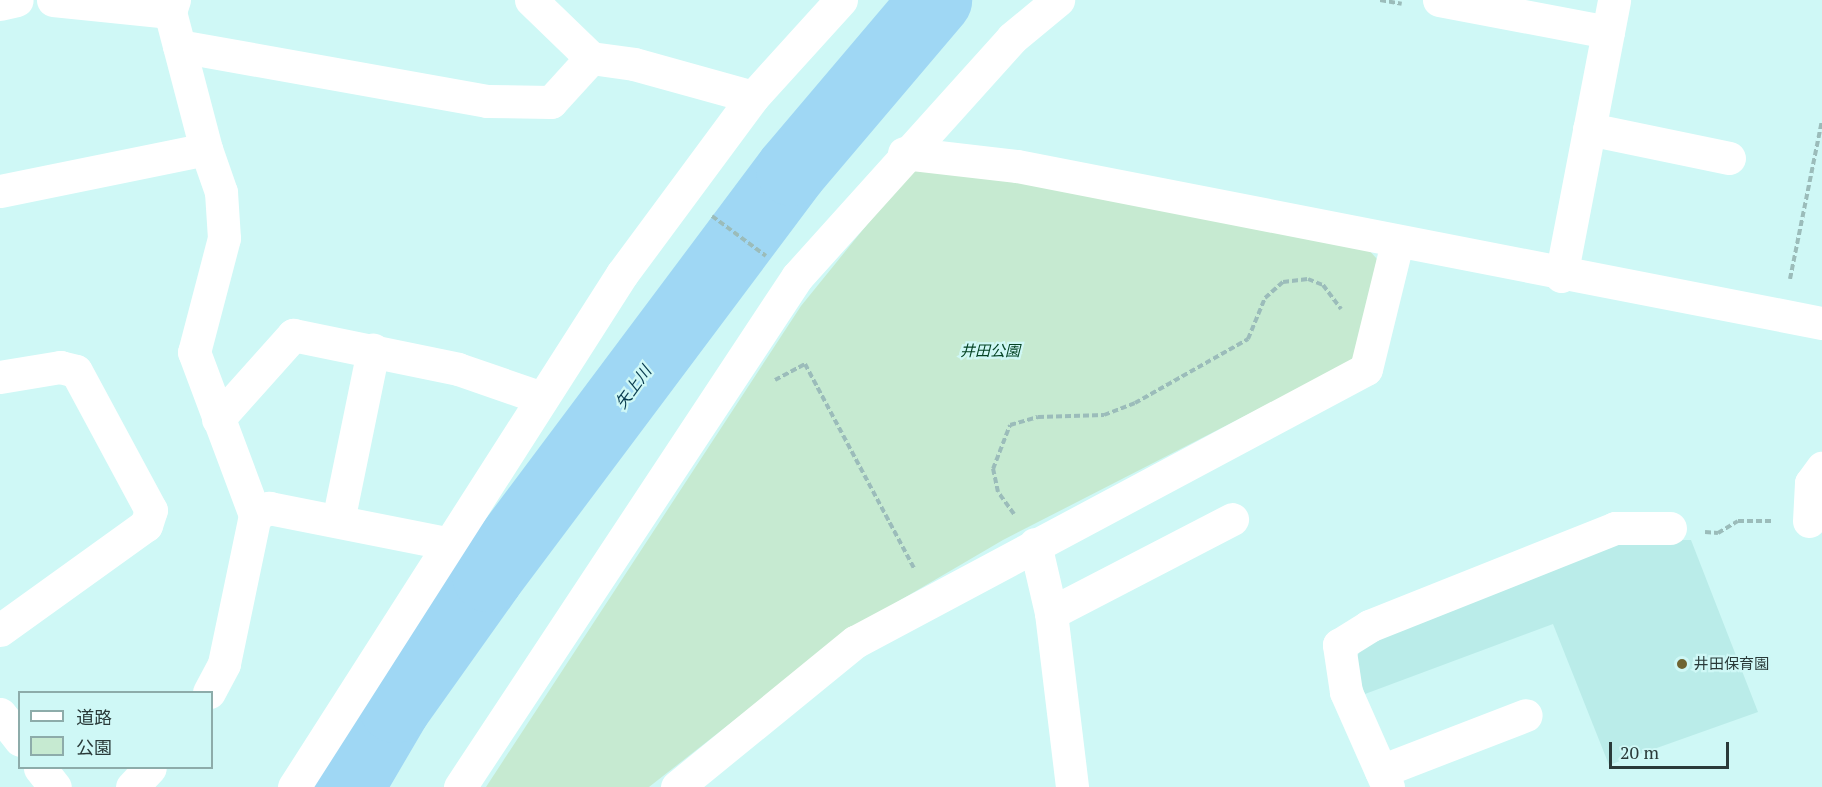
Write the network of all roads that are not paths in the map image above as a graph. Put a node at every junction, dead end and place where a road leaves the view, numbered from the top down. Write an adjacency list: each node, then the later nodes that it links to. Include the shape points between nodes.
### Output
1 (17, 0): 8 (street)
2 (53, 0): 9 (street)
3 (531, 0): 12 (street)
4 (841, 0): 13 (street)
5 (1058, 0): 16 (street, via 1012,38)
6 (1439, 0): 10 (street)
7 (1614, 0): 10 (street)
8 (0, 4)
9 (172, 6): 11 (street)
10 (1608, 32): 14 (street)
11 (179, 46): 12 (street, via 487,101 551,102); 15 (street)
12 (591, 58): 13 (street, via 634,64)
13 (753, 97): 24 (street)
14 (1589, 129): 17 (street); 20 (street)
15 (206, 148): 18 (street); 25 (street, via 221,192 224,238 194,352)
16 (904, 153): 19 (street, via 1017,166); 47 (street, via 797,277)
17 (1729, 158)
18 (0, 191)
19 (1397, 243): 20 (street); 33 (street, via 1366,369)
20 (1561, 276): 21 (street)
21 (1822, 323)
22 (373, 350): 24 (street, via 458,369); 25 (street, via 293,335); 29 (street)
23 (0, 377): 35 (street, via 60,367 76,371 151,510 146,525)
24 (539, 397): 32 (street)
25 (218, 419): 27 (street)
26 (1822, 468): 30 (street, via 1811,483)
27 (255, 515): 29 (street, via 269,508); 36 (street, via 224,664)
28 (1232, 519): 34 (street)
29 (338, 521): 32 (street)
30 (1809, 521)
31 (1670, 528): 42 (street, via 1615,528 1369,626 1339,645 1346,692)
32 (446, 543): 46 (street)
33 (1035, 544): 34 (street); 43 (street, via 855,642)
34 (1051, 613): 48 (street)
35 (0, 630)
36 (210, 691)
37 (0, 714): 39 (street)
38 (1526, 715): 42 (street)
39 (18, 737)
40 (41, 769): 44 (street)
41 (149, 769): 45 (street)
42 (1385, 779)
43 (683, 785)
44 (55, 787)
45 (132, 787)
46 (294, 787)
47 (460, 787)
48 (1072, 787)

